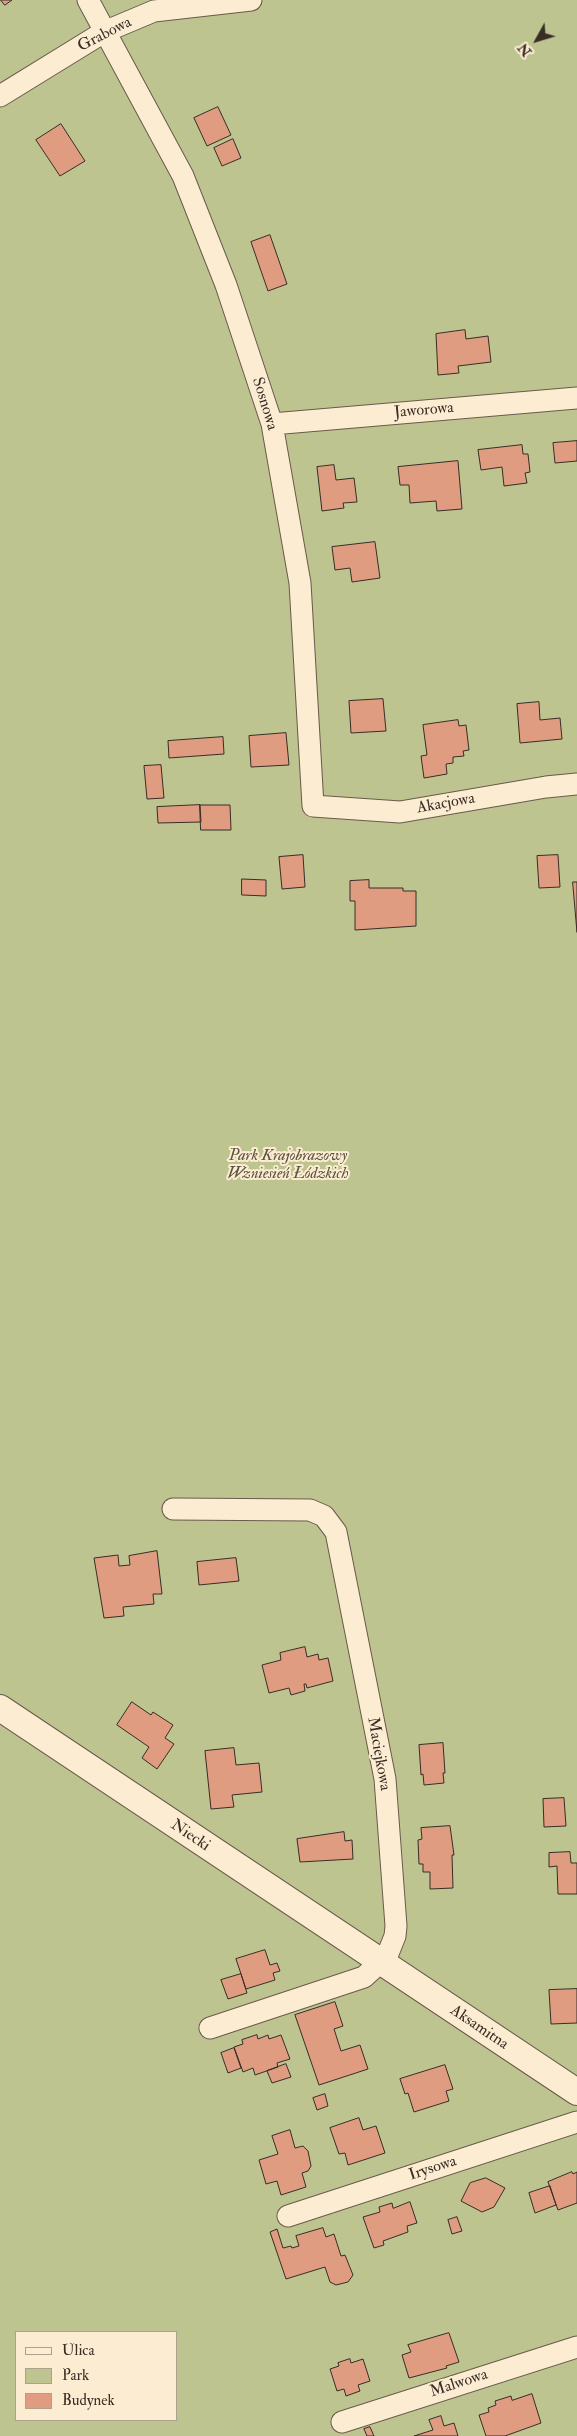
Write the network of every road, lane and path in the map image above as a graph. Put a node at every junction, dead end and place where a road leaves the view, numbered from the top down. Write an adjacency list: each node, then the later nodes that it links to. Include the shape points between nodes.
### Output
1 (88, 0): 3 (street, Sosnowa)
2 (251, 0): 3 (street, Grabowa, via 154,11)
3 (104, 32): 4 (street, Grabowa); 6 (street, Sosnowa, via 183,176 226,285)
4 (0, 96)
5 (577, 398): 6 (street, Jaworowa)
6 (272, 424): 8 (street, Sosnowa, via 300,583)
7 (577, 784): 8 (street, Akacjowa, via 400,812)
8 (314, 806)
9 (174, 1510): 11 (street, Maciejkowa, via 310,1510 324,1516 336,1532 385,1780 396,1926 391,1947)
10 (0, 1708): 11 (street, Niecki)
11 (381, 1963): 12 (street, Maciejkowa, via 355,1982); 13 (street, Aksamitna)
12 (210, 2028)
13 (577, 2092)
14 (577, 2122): 15 (street, Irysowa)
15 (288, 2216)
16 (577, 2346): 17 (street, Malwowa)
17 (342, 2422)

